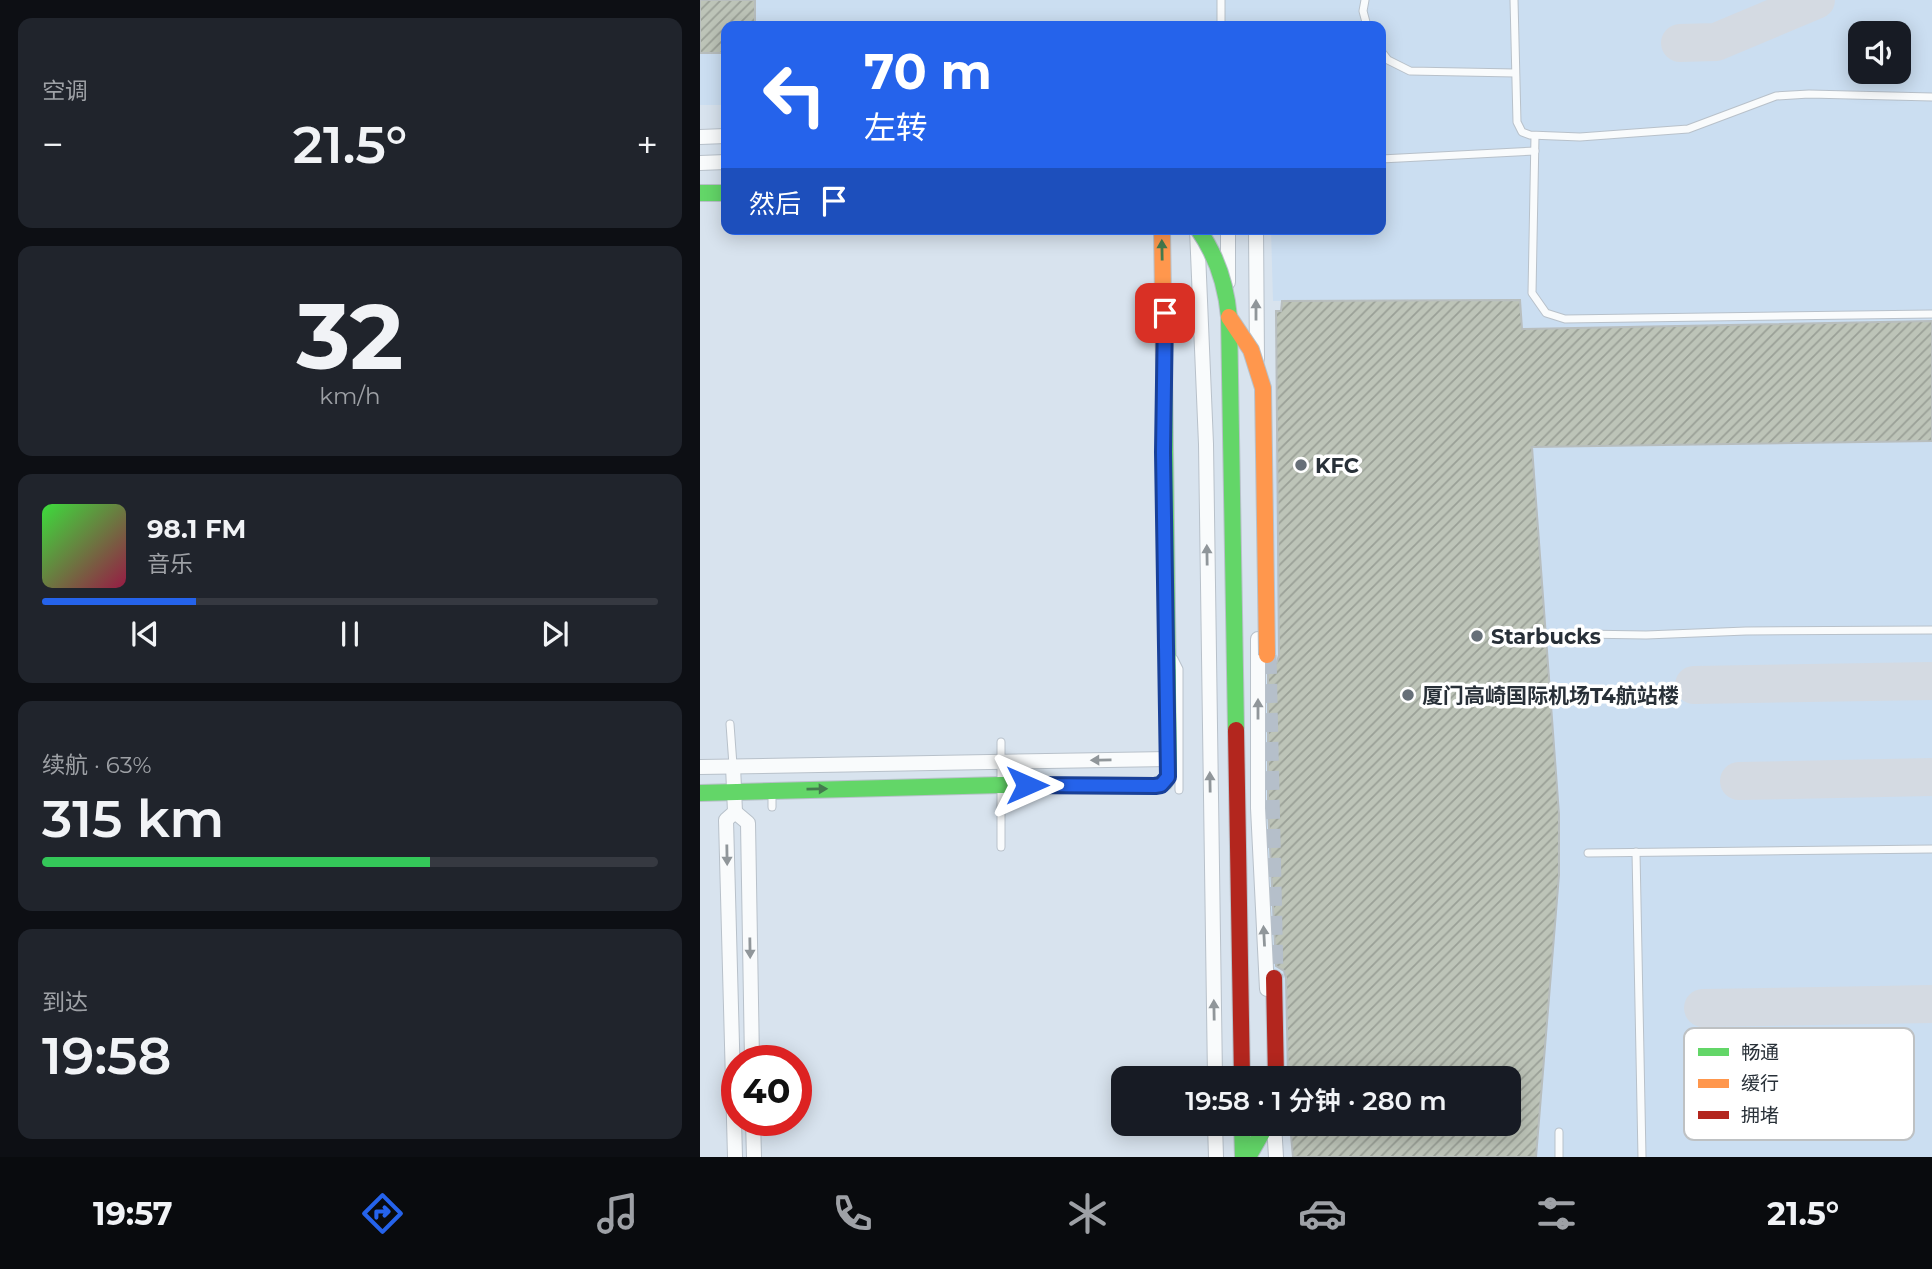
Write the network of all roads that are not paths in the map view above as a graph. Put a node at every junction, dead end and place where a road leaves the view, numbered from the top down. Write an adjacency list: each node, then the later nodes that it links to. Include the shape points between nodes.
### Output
1 (1221, 0): 4 (lane)
2 (1365, 0): 5 (lane)
3 (1514, 0): 7 (lane)
4 (1221, 21)
5 (1366, 21)
6 (1386, 57): 7 (lane, via 1410,71)
7 (1515, 74): 10 (lane, via 1517,122 1522,132)
8 (1932, 97): 10 (lane, via 1776,96 1688,129)
9 (721, 136): 11 (street)
10 (1535, 136): 12 (lane)
11 (700, 137)
12 (1535, 151): 13 (lane); 23 (lane, via 1532,293 1546,313 1565,319)
13 (1386, 159)
14 (721, 162): 15 (street)
15 (700, 163)
16 (700, 193): 17 (street)
17 (721, 193)
18 (1162, 235): 27 (street, one-way to 18)
19 (1198, 235): 46 (street, one-way to 19, via 1206,444)
20 (1203, 235): 24 (street, bridge, via 1222,269)
21 (1228, 235): 47 (street)
22 (1256, 235): 49 (street, one-way to 22, via 1258,808)
23 (1932, 314)
24 (1229, 317): 28 (street, bridge, via 1254,356 1263,388); 48 (street, bridge)
25 (1932, 630): 26 (lane)
26 (1581, 634)
27 (1168, 649): 31 (street); 36 (lane, via 1178,669)
28 (1267, 655)
29 (730, 724): 33 (lane)
30 (1001, 742): 32 (lane)
31 (1169, 759): 32 (street, one-way to 32); 35 (street, via 1168,777 1155,786)
32 (1000, 762): 33 (street); 35 (lane)
33 (733, 766): 34 (street); 37 (street)
34 (700, 767)
35 (1002, 785): 37 (street, one-way to 35, via 772,799); 40 (lane)
36 (1180, 790)
37 (734, 792): 38 (street); 39 (street)
38 (700, 793)
39 (735, 812): 45 (street, one-way to 45, via 748,823); 58 (street, one-way to 58, via 726,820)
40 (1001, 847)
41 (1932, 849): 42 (lane)
42 (1636, 852): 43 (lane); 66 (lane)
43 (1588, 853)
44 (1274, 978): 50 (street)
45 (752, 1045)
46 (1214, 1066)
47 (1234, 1066)
48 (1242, 1066)
49 (1273, 1066)
50 (1274, 1066)
51 (1559, 1132): 65 (lane)
52 (753, 1136): 59 (street)
53 (1215, 1136): 60 (street)
54 (1236, 1136): 61 (street)
55 (1242, 1136): 62 (street)
56 (1260, 1136): 63 (street)
57 (1275, 1136): 64 (street)
58 (735, 1157)
59 (754, 1157)
60 (1216, 1157)
61 (1237, 1157)
62 (1243, 1157)
63 (1248, 1157)
64 (1276, 1157)
65 (1559, 1157)
66 (1642, 1157)

